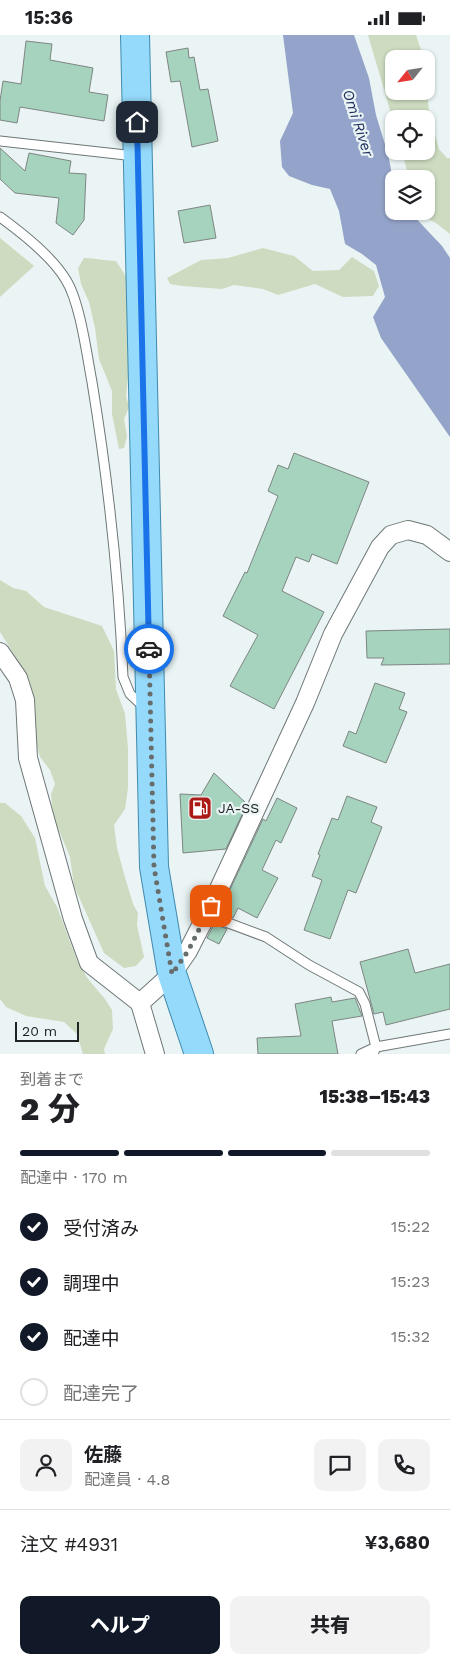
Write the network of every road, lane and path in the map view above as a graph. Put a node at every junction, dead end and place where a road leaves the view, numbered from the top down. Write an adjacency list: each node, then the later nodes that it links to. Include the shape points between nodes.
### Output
1 (135, 35): 3 (main road)
2 (0, 141): 3 (lane)
3 (138, 157): 7 (main road)
4 (0, 217): 7 (lane, via 43,252 60,271 75,303 87,353 105,465 124,677 130,694)
5 (450, 551): 8 (street, via 428,535 408,530 391,535 380,547 333,634 306,703)
6 (0, 651): 10 (street, via 18,678 25,700 28,758 73,919 89,963)
7 (150, 713): 9 (main road, via 154,867)
8 (207, 915): 9 (street); 12 (lane, via 266,937 308,965 359,992 365,1004)
9 (172, 974): 10 (street); 14 (main road)
10 (140, 1003): 13 (street)
11 (450, 1034): 12 (lane)
12 (375, 1050): 15 (lane)
13 (155, 1054)
14 (199, 1054)
15 (361, 1054)

